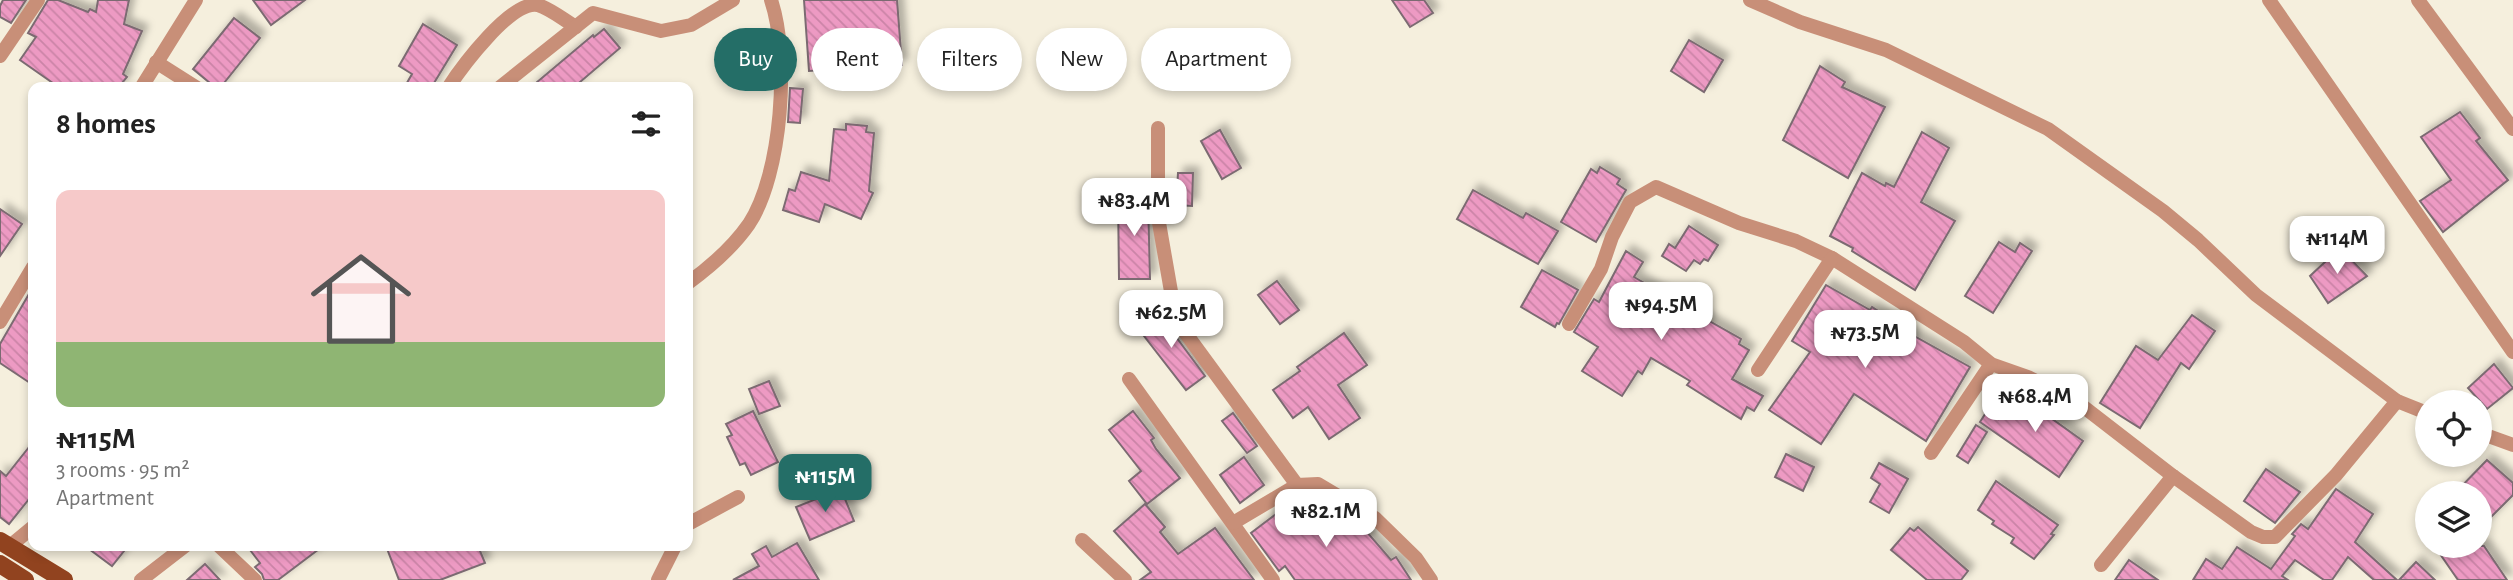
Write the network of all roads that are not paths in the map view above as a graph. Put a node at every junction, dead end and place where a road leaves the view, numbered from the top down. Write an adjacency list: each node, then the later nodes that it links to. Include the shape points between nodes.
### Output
1 (38, 0): 9 (street)
2 (196, 0): 10 (street)
3 (733, 0): 8 (street, via 691,25 662,31 598,13)
4 (771, 0): 19 (street, via 779,22 781,85 765,193 741,234)
5 (1751, 0): 26 (street, via 1800,22 1886,50 2048,129 2163,211 2256,295)
6 (2269, 0): 22 (street)
7 (2418, 0): 16 (street)
8 (576, 27): 13 (street, via 529,4 498,26); 14 (street)
9 (0, 56)
10 (156, 62): 11 (street); 12 (street)
11 (144, 82)
12 (188, 82)
13 (452, 82)
14 (507, 82)
15 (1158, 128): 32 (street, via 1158,217 1177,320)
16 (2513, 129)
17 (1832, 258): 21 (street, via 1656,187 1630,202 1601,269); 23 (street); 24 (street)
18 (28, 275): 20 (street)
19 (693, 280)
20 (0, 322)
21 (1569, 324)
22 (2513, 352)
23 (1991, 364): 30 (street); 31 (street, via 2076,401)
24 (1758, 370)
25 (1129, 379): 35 (street)
26 (2397, 401): 27 (street); 31 (street, via 2336,475 2276,537 2251,532)
27 (2415, 408)
28 (2492, 437): 29 (street)
29 (2513, 445)
30 (1931, 453)
31 (2173, 476): 43 (street)
32 (1297, 485): 35 (street); 51 (street, via 1318,484 1375,518 1416,558)
33 (738, 497): 34 (street)
34 (693, 521)
35 (1233, 523): 50 (street)
36 (28, 530): 38 (street)
37 (1082, 540): 49 (street)
38 (5, 544): 45 (main road)
39 (179, 551): 46 (street)
40 (224, 551): 47 (street)
41 (672, 551): 48 (street)
42 (0, 564): 44 (main road)
43 (2101, 565)
44 (25, 580)
45 (64, 580)
46 (141, 580)
47 (255, 580)
48 (658, 580)
49 (1125, 580)
50 (1273, 580)
51 (1431, 580)

